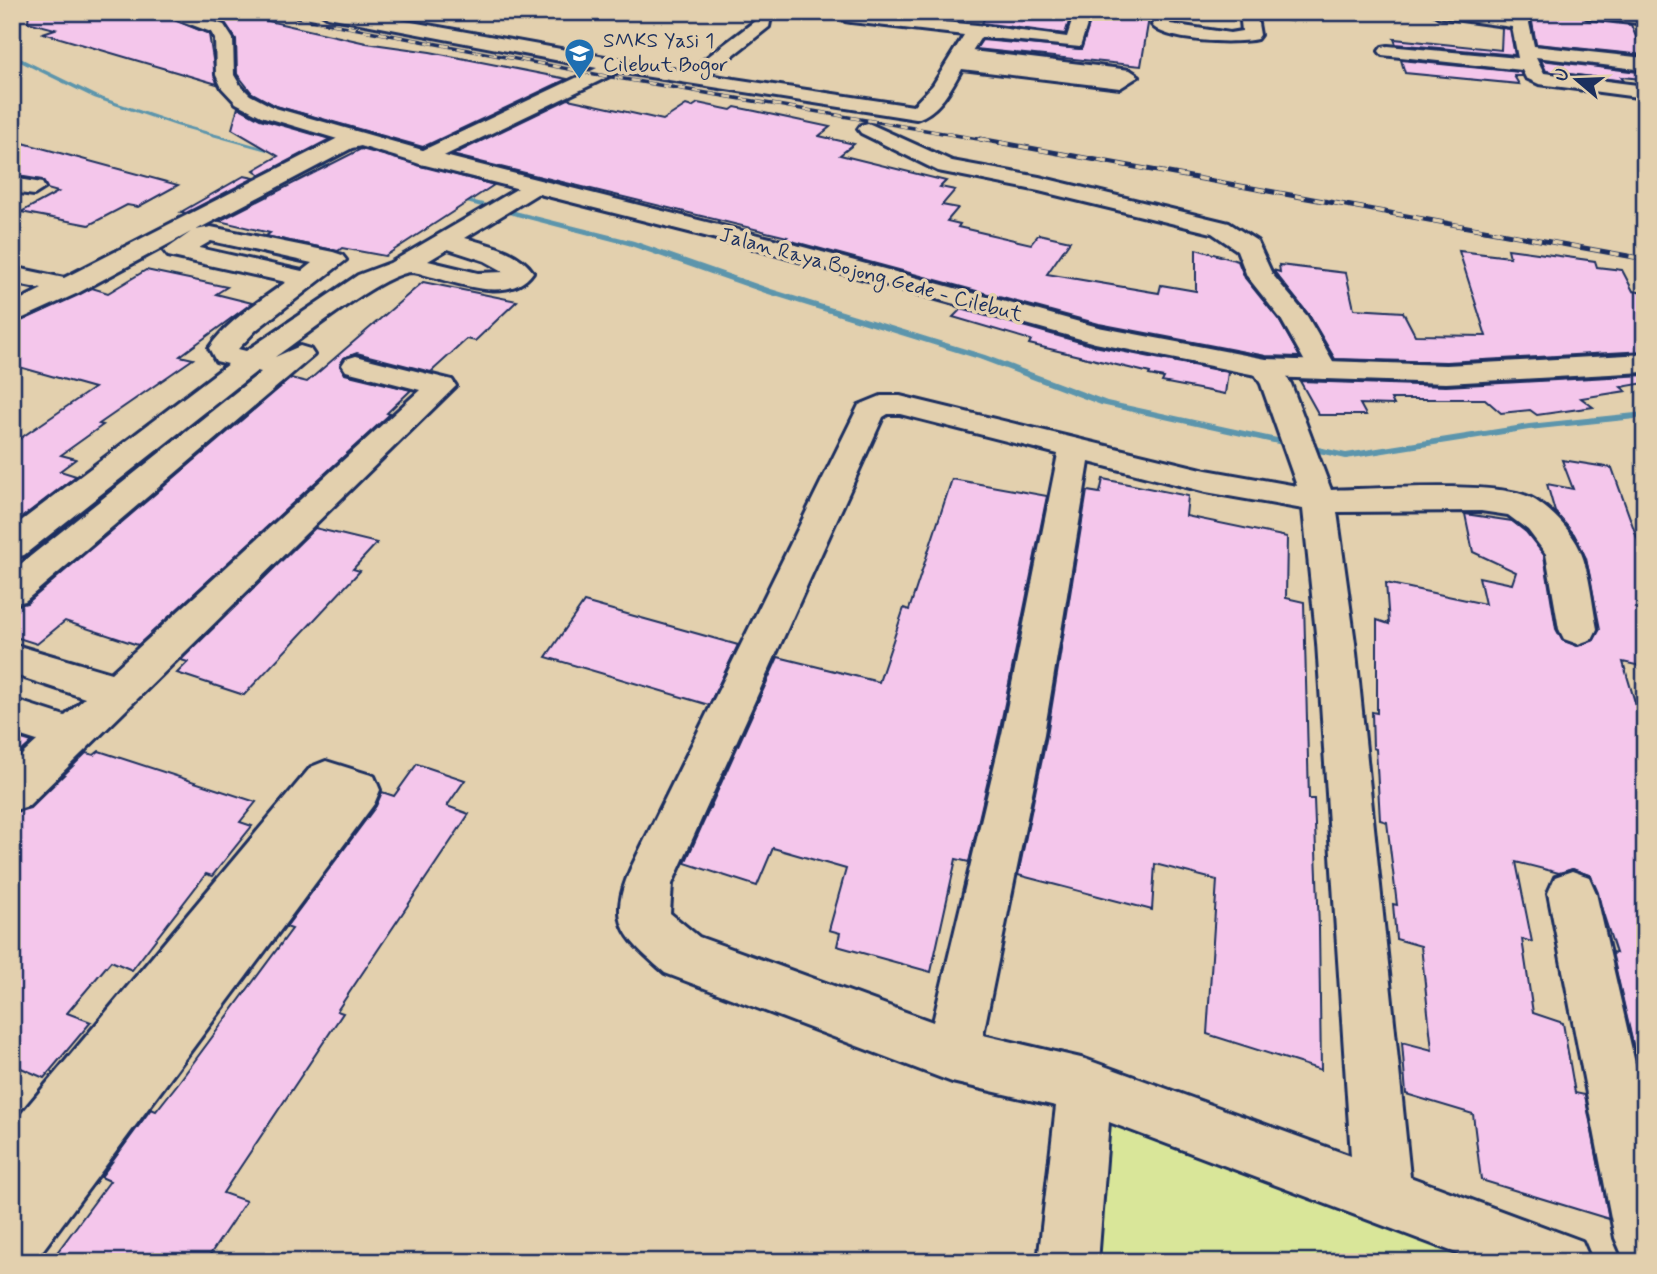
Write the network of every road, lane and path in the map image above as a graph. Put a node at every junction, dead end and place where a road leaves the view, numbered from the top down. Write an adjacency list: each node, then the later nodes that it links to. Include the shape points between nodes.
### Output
1 (166, 12): 22 (street, Jalan Raya Bojong Gede - Cilebut, via 218,29 225,75 243,99 268,112)
2 (328, 12): 18 (street)
3 (764, 12): 19 (street, via 763,23)
4 (1083, 12): 13 (street, via 1074,43 1006,27)
5 (1164, 12): 6 (street, via 1161,25 1172,31 1244,38 1253,31)
6 (1248, 12)
7 (1439, 12): 10 (street)
8 (1587, 12): 11 (street)
9 (926, 18): 12 (street); 13 (street)
10 (1517, 18): 15 (street)
11 (1645, 19)
12 (849, 20)
13 (977, 30): 16 (street)
14 (1388, 51): 15 (street)
15 (1526, 58): 17 (street); 20 (street, via 1539,78)
16 (959, 59): 16 (street, via 1120,82 1130,76); 19 (street, via 923,110 916,113)
17 (1645, 64)
18 (616, 66): 19 (street); 23 (street)
19 (692, 78)
20 (1645, 92)
21 (868, 129): 35 (street, via 946,166 1039,184 1231,233 1248,246 1260,276 1293,316)
22 (362, 140): 23 (street, Jalan Raya Bojong Gede - Cilebut); 29 (street, via 332,150)
23 (425, 158): 24 (street, Jalan Raya Bojong Gede - Cilebut)
24 (528, 189): 25 (street); 36 (street, Jalan Raya Bojong Gede - Cilebut, via 765,244 1095,335)
25 (443, 240): 26 (street); 26 (street, via 488,253 520,272 514,279 478,281)
26 (402, 266): 31 (street, via 367,281); 34 (street, via 398,280 386,291)
27 (12, 275): 29 (street)
28 (305, 279): 28 (street, via 179,253 177,251 211,234 333,260); 31 (street, via 246,324 223,348 226,355)
29 (69, 287): 30 (street)
30 (12, 315)
31 (252, 360): 34 (street); 39 (street)
32 (1645, 363): 35 (street, Jalan Raya Bojong Gede - Cilebut, via 1446,374)
33 (356, 365): 43 (street, via 441,386)
34 (282, 368): 40 (street)
35 (1323, 370): 36 (street, Jalan Raya Bojong Gede - Cilebut)
36 (1271, 376): 38 (street)
37 (1075, 450): 38 (street, via 1206,481); 48 (street, via 1023,734); 48 (street, via 900,405 881,405 870,412 648,884 645,923 683,956)
38 (1314, 486): 41 (street, via 1517,505 1540,522 1563,551); 51 (street, via 1336,643)
39 (12, 547)
40 (12, 591)
41 (1578, 629)
42 (12, 659): 43 (street)
43 (115, 691): 45 (street)
44 (12, 716): 45 (street)
45 (71, 735): 46 (street)
46 (12, 792)
47 (1572, 893): 52 (street)
48 (952, 1055): 49 (street)
49 (1085, 1086): 51 (street); 54 (street)
50 (12, 1170): 53 (street, via 326,780 358,790)
51 (1383, 1198): 55 (street)
52 (1645, 1238)
53 (12, 1242)
54 (1068, 1262)
55 (1561, 1262)

